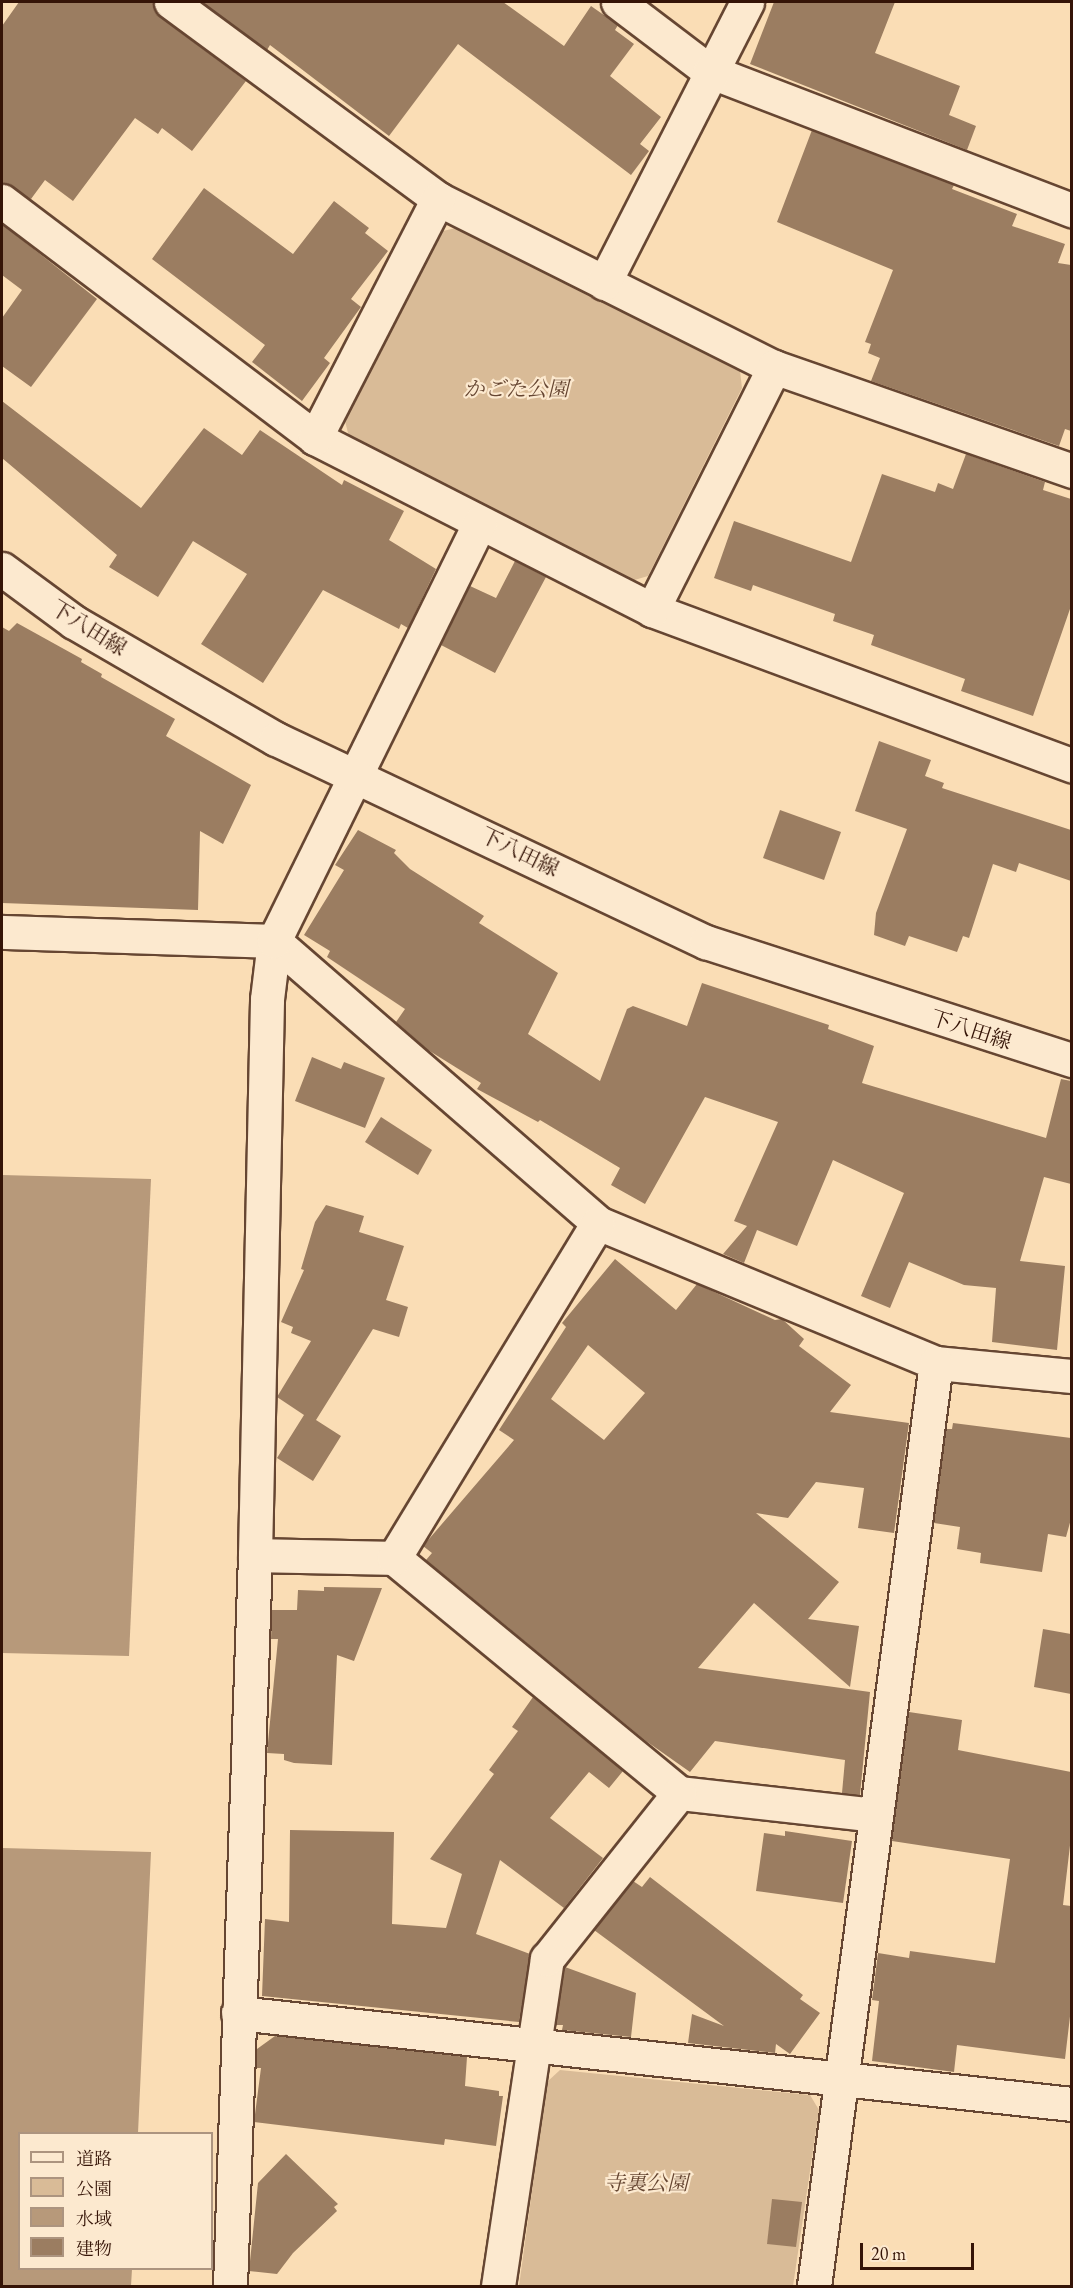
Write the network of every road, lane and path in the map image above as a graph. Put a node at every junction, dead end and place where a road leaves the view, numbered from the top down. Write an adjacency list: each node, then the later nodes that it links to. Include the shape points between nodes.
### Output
1 (171, 2): 5 (street)
2 (618, 2): 4 (street)
3 (747, 2): 4 (street)
4 (710, 71): 7 (street); 8 (street)
5 (438, 199): 8 (street); 10 (street)
6 (2, 201): 10 (street)
7 (1071, 210)
8 (604, 283): 9 (street)
9 (774, 367): 11 (street); 14 (street)
10 (315, 438): 12 (street)
11 (1071, 471)
12 (480, 523): 14 (street); 16 (street)
13 (2, 569): 16 (street, 下八田線, via 74,622 276,739)
14 (652, 610): 15 (street)
15 (1071, 765)
16 (354, 773): 18 (street); 19 (street, 下八田線, via 706,942)
17 (2, 932): 18 (street)
18 (274, 941): 20 (street); 23 (street, via 267,999)
19 (1071, 1060)
20 (598, 1223): 21 (street); 24 (street)
21 (936, 1363): 22 (street); 26 (street)
22 (1071, 1376)
23 (255, 1555): 24 (street); 27 (street)
24 (394, 1558): 25 (street)
25 (679, 1793): 26 (street); 28 (street, via 548,1959)
26 (874, 1815): 29 (street)
27 (238, 2013): 28 (street); 31 (street)
28 (533, 2046): 29 (street); 32 (street)
29 (841, 2079): 30 (street); 33 (street)
30 (1071, 2104)
31 (230, 2286)
32 (498, 2286)
33 (813, 2286)

